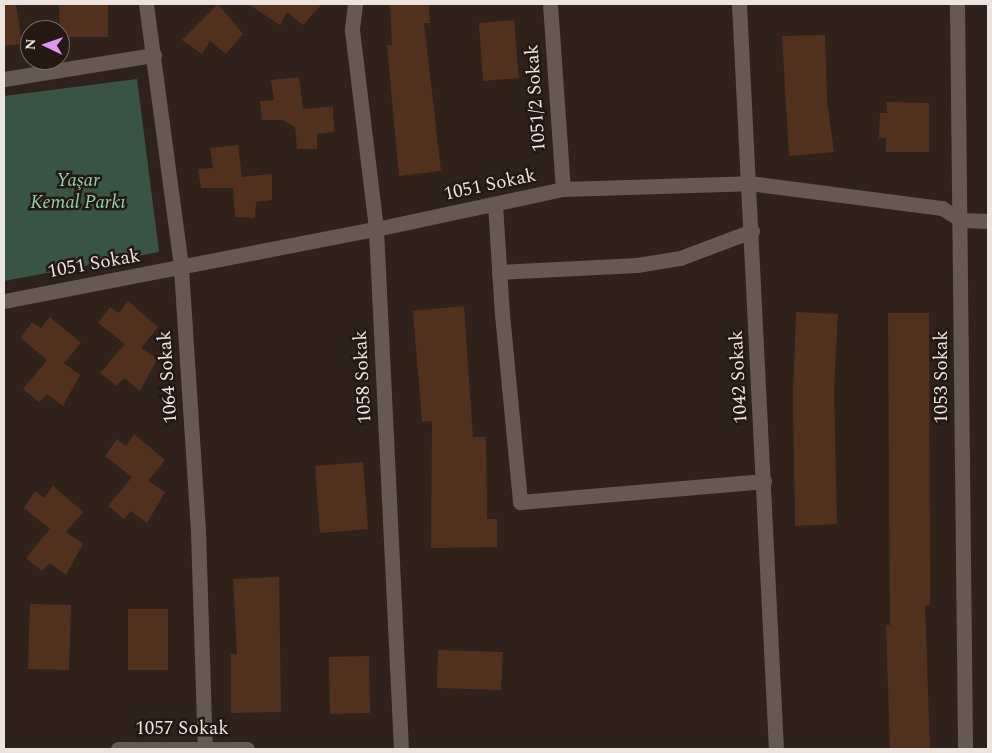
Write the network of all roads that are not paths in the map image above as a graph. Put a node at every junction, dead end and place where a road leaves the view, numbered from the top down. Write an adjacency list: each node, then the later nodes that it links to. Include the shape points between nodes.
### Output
1 (146, 4): 6 (street, 1064 Sokak)
2 (355, 4): 13 (street, 1058 Sokak, via 352,30)
3 (550, 4): 9 (street, 1051/2 Sokak)
4 (739, 4): 8 (street, 1042 Sokak)
5 (956, 4): 11 (street, 1053 Sokak)
6 (154, 55): 7 (street); 15 (street, 1064 Sokak)
7 (4, 79)
8 (749, 184): 9 (street, 1051 Sokak); 11 (street, 1051 Sokak, via 942,208); 14 (street, 1042 Sokak)
9 (563, 189): 10 (street, 1051 Sokak)
10 (495, 204): 13 (street, 1051 Sokak); 16 (street)
11 (961, 220): 12 (street, 1051 Sokak); 24 (street, 1053 Sokak)
12 (988, 221)
13 (376, 230): 15 (street, 1051 Sokak); 22 (street, 1058 Sokak)
14 (752, 231): 16 (street, via 680,258); 18 (street, 1042 Sokak)
15 (181, 268): 17 (street, 1051 Sokak); 20 (street, 1064 Sokak, via 198,531)
16 (499, 272): 18 (street, via 520,502)
17 (4, 301)
18 (764, 481): 23 (street, 1042 Sokak)
19 (118, 749): 20 (street, 1057 Sokak)
20 (205, 749): 21 (street, 1057 Sokak)
21 (247, 749)
22 (401, 749)
23 (776, 749)
24 (965, 749)

